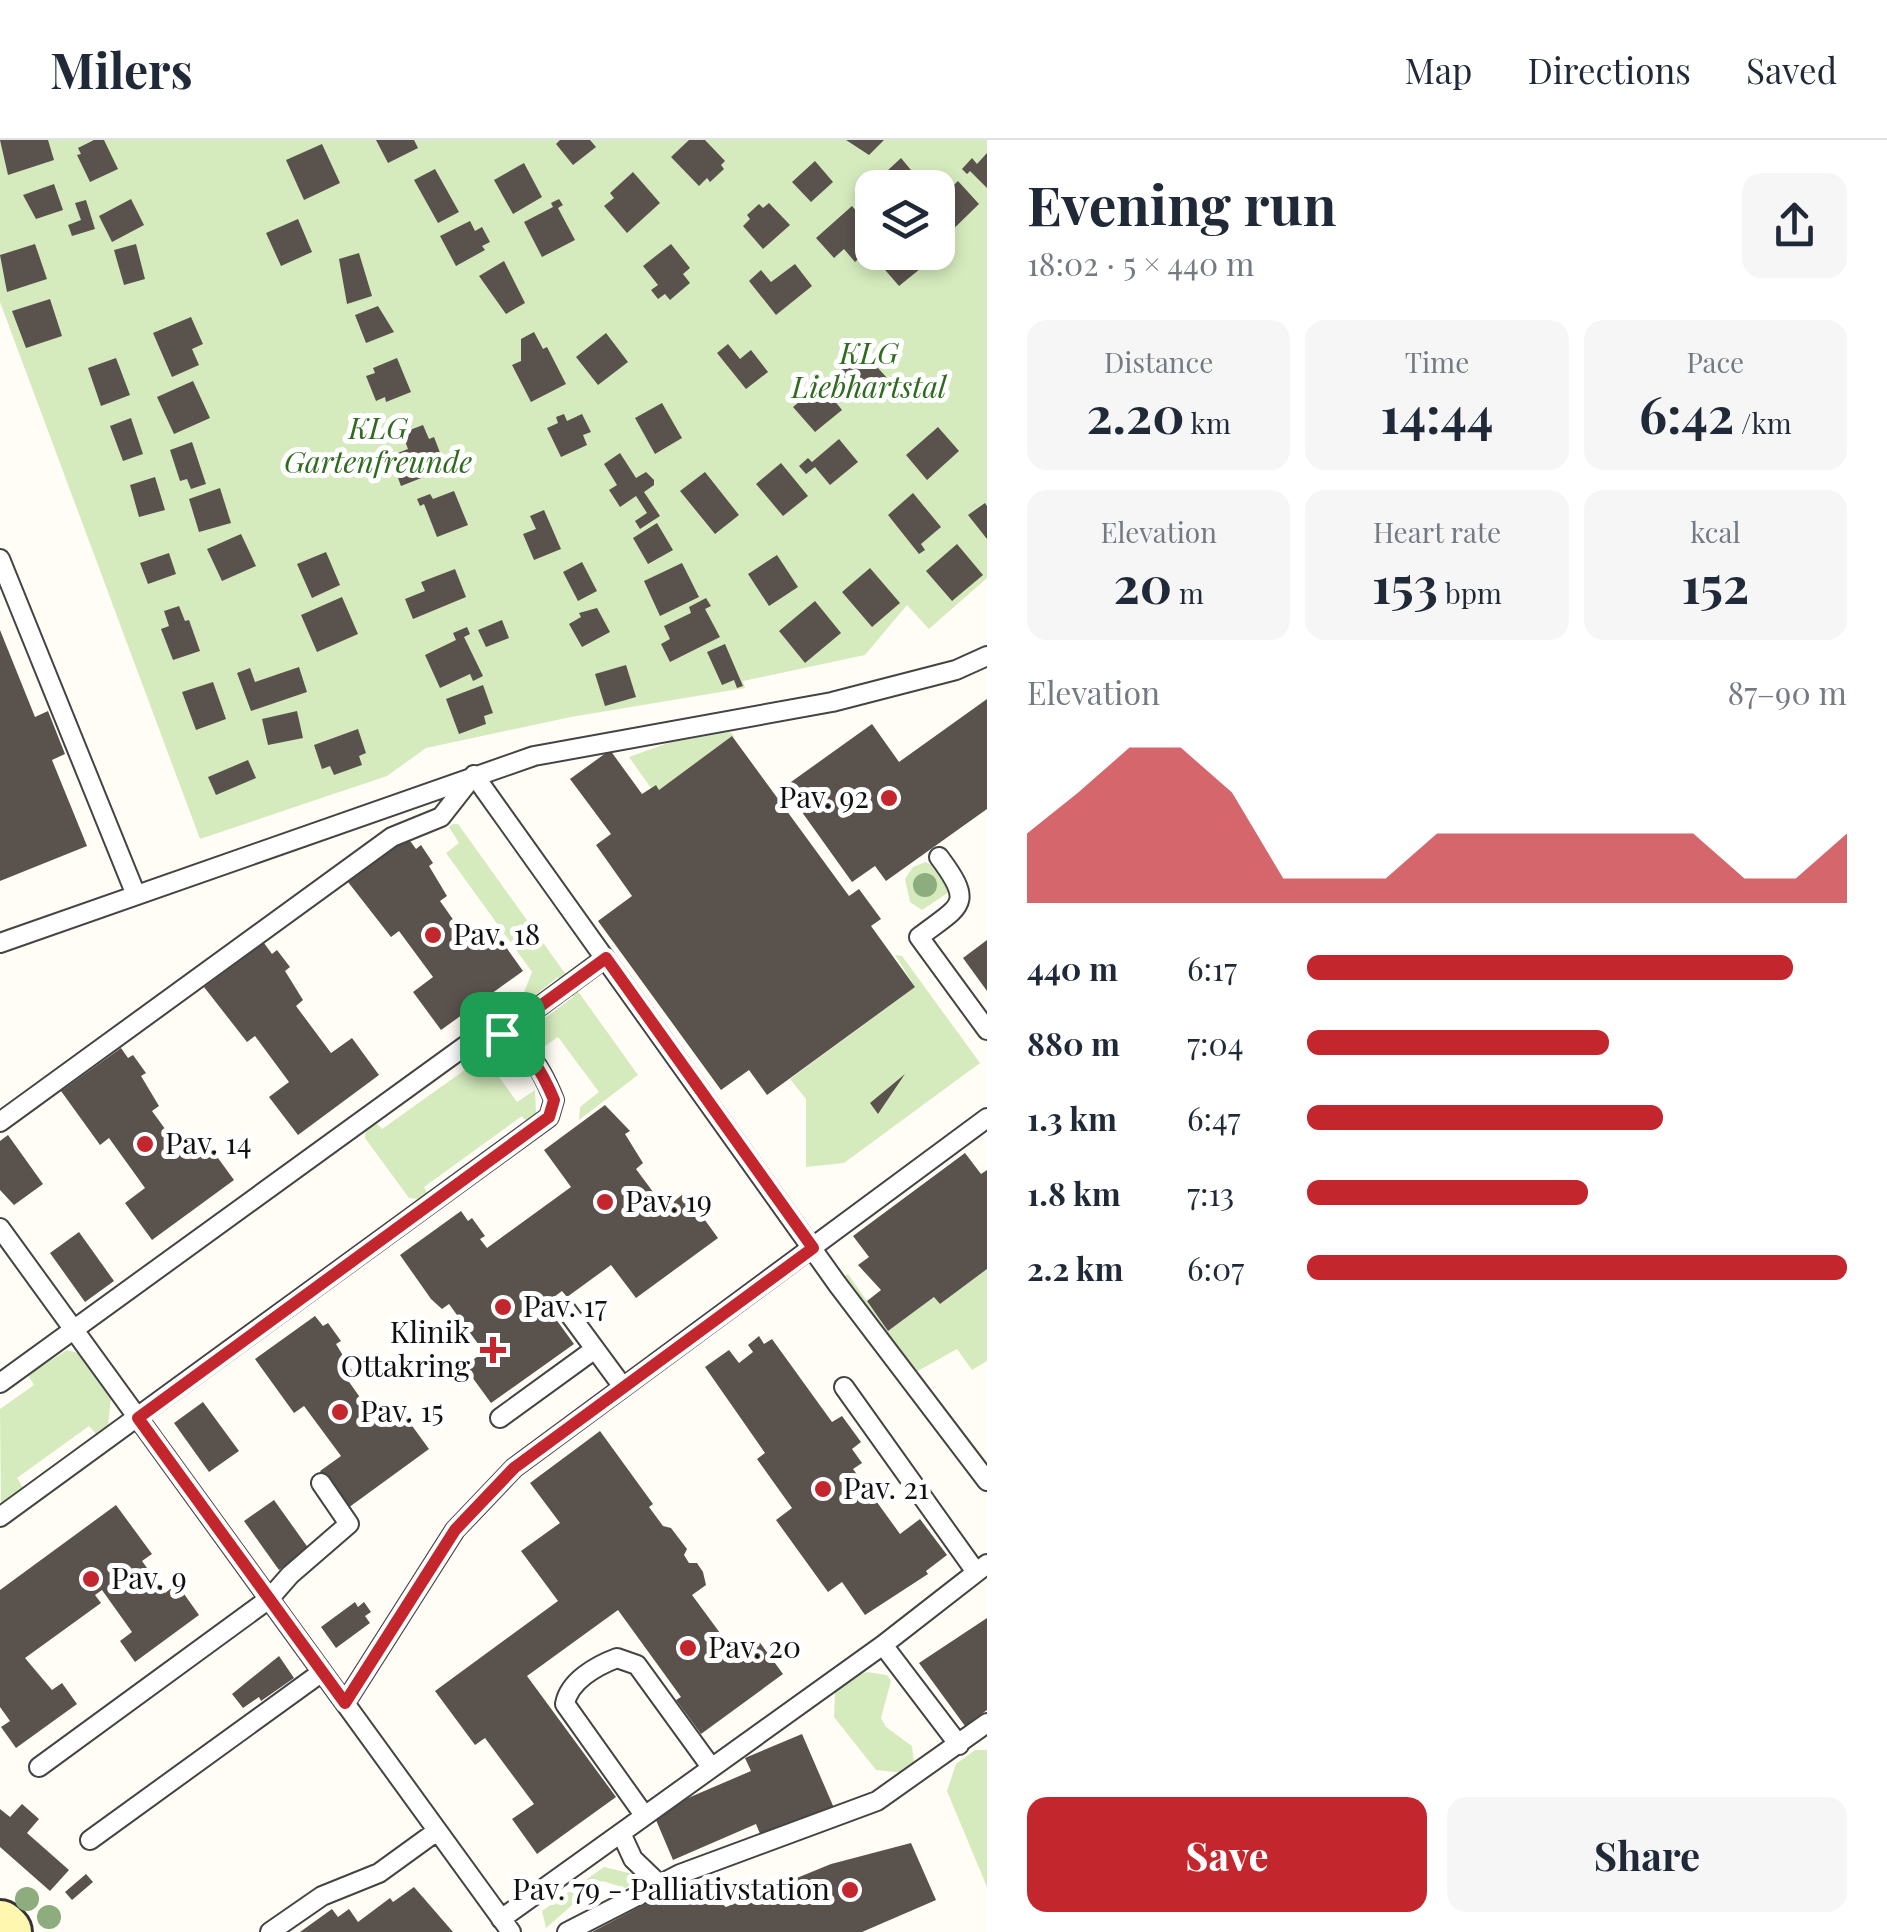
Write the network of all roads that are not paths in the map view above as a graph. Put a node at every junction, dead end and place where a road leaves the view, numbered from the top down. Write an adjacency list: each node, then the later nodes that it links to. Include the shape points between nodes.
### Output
1 (0, 558): 5 (lane)
2 (987, 656): 3 (lane, via 868,693 534,756)
3 (474, 775): 5 (lane); 7 (lane); 11 (lane, via 441,817 392,837)
4 (940, 856): 8 (lane, via 961,898 919,937)
5 (136, 895): 6 (lane)
6 (0, 943)
7 (606, 958): 9 (lane); 13 (lane)
8 (987, 1030)
9 (502, 1034): 15 (lane, via 483,1033); 20 (lane, via 536,1062 554,1100 549,1117)
10 (987, 1118): 13 (lane)
11 (0, 1122)
12 (0, 1228): 15 (lane)
13 (813, 1248): 18 (lane); 22 (lane)
14 (567, 1311): 16 (lane)
15 (74, 1330): 17 (lane); 20 (lane)
16 (595, 1349): 18 (lane); 21 (lane)
17 (0, 1383)
18 (623, 1387): 29 (lane, via 480,1500)
19 (844, 1387): 25 (lane)
20 (138, 1418): 24 (lane); 26 (lane)
21 (500, 1418)
22 (987, 1481)
23 (321, 1483): 26 (lane, via 349,1524)
24 (0, 1517)
25 (981, 1568): 27 (lane)
26 (270, 1599): 28 (lane); 32 (lane)
27 (883, 1645): 31 (lane); 33 (lane)
28 (322, 1672): 29 (lane); 37 (lane)
29 (345, 1703): 35 (lane)
30 (987, 1723): 31 (lane)
31 (959, 1744): 38 (lane, via 877,1801)
32 (40, 1767)
33 (711, 1767): 34 (lane); 34 (lane, via 637,1665 617,1658 604,1663 571,1687 565,1704)
34 (644, 1815): 36 (lane)
35 (438, 1831): 39 (lane); 40 (lane, via 379,1873 322,1896)
36 (621, 1833): 38 (lane, via 633,1859); 39 (lane)
37 (90, 1840)
38 (659, 1884): 41 (lane)
39 (506, 1925)
40 (270, 1932)
41 (567, 1932)

